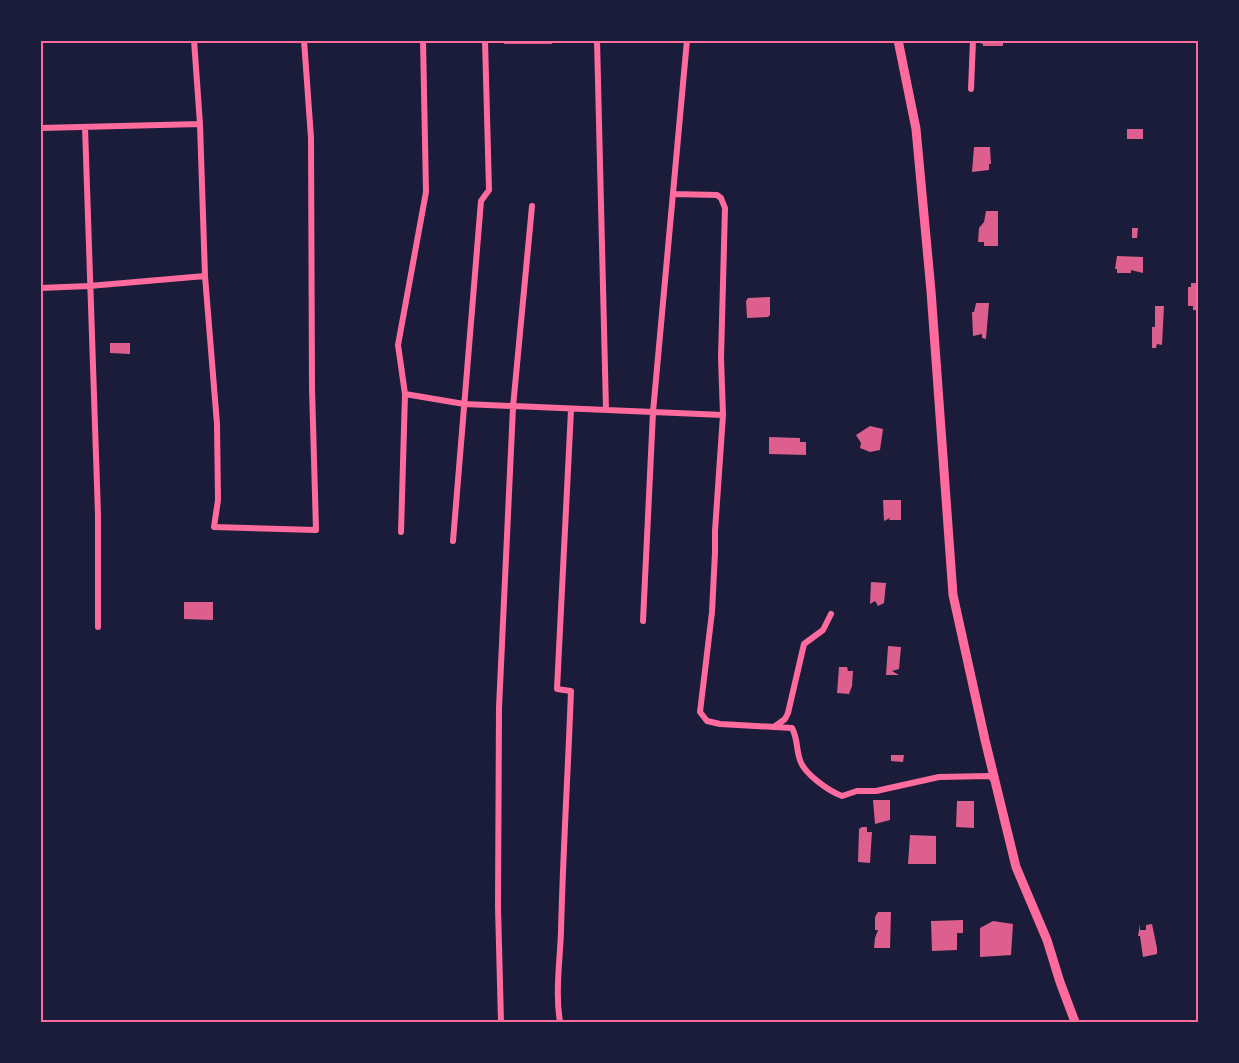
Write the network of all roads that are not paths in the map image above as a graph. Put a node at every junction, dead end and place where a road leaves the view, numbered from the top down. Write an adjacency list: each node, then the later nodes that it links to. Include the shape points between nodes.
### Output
1 (194, 40): 10 (street)
2 (304, 40): 15 (street, via 311,138 316,530 214,527 218,500 217,424)
3 (423, 40): 18 (street, via 426,192 398,345)
4 (484, 40): 19 (street, via 489,190 482,201)
5 (597, 40): 22 (street)
6 (687, 40): 13 (street)
7 (898, 40): 31 (main road, via 916,129 953,595)
8 (973, 40): 9 (street)
9 (971, 89)
10 (200, 124): 11 (street); 15 (street)
11 (85, 128): 12 (street); 16 (street)
12 (40, 129)
13 (673, 194): 23 (street); 24 (street, via 717,195 725,208)
14 (532, 206): 20 (street)
15 (205, 276): 16 (street)
16 (89, 286): 17 (street); 29 (street)
17 (40, 288)
18 (405, 394): 19 (street); 25 (street)
19 (464, 404): 20 (street); 26 (street)
20 (513, 407): 21 (street); 32 (street, via 499,708)
21 (571, 410): 22 (street); 33 (street, via 557,689 571,691 558,967)
22 (606, 410): 23 (street)
23 (653, 412): 24 (street); 28 (street)
24 (723, 415): 30 (street, via 712,612 700,712 707,721 720,724)
25 (401, 532)
26 (453, 541)
27 (831, 614): 30 (street, via 823,630 804,644 788,712)
28 (643, 621)
29 (98, 627)
30 (773, 727): 31 (street, via 792,728 806,771 842,796 939,777 989,776)
31 (995, 780): 34 (main road, via 1016,867 1047,940)
32 (501, 1023)
33 (560, 1023)
34 (1075, 1023)

